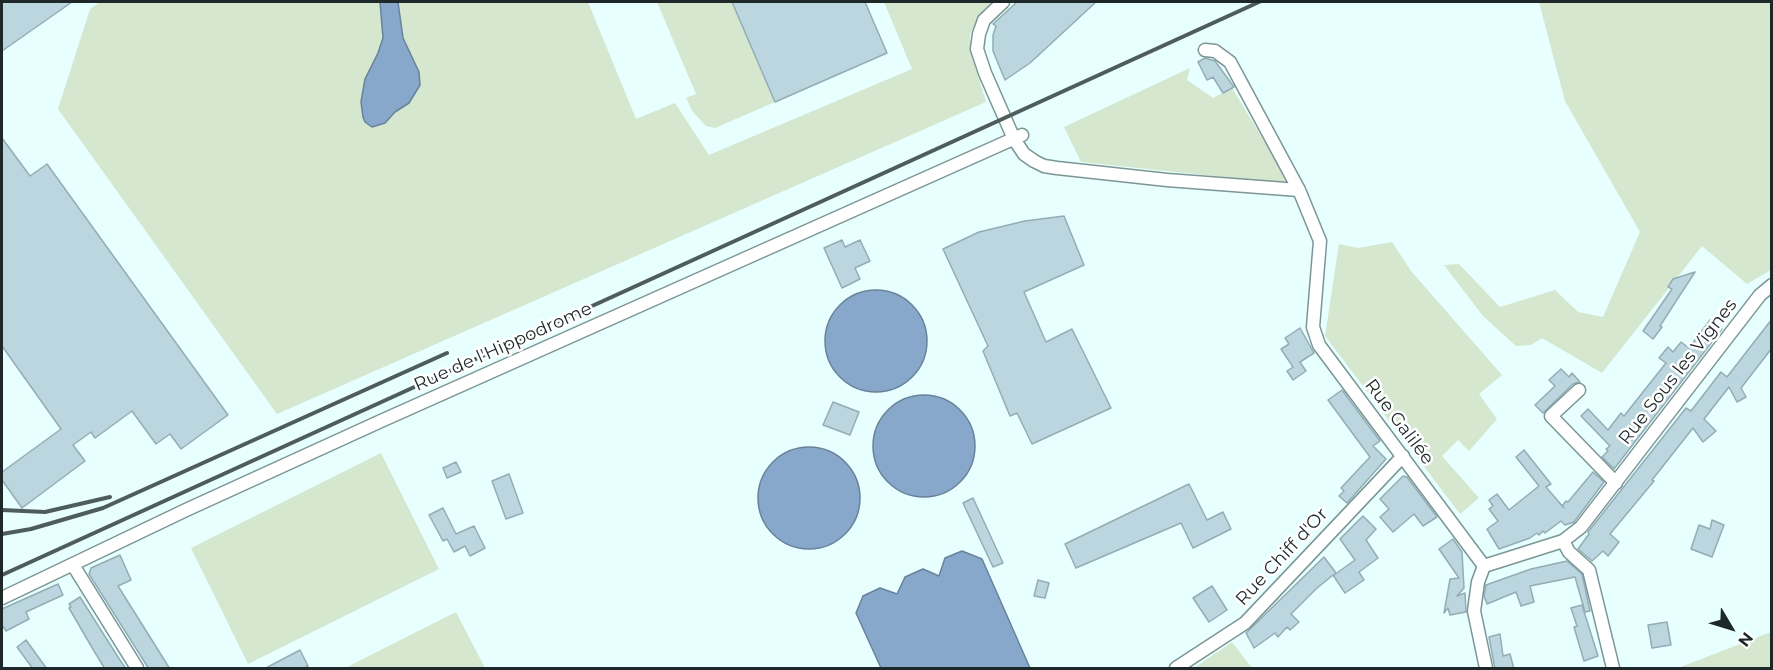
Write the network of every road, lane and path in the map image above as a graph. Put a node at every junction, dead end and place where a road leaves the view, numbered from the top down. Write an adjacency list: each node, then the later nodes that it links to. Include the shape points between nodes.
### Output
1 (1003, 2): 3 (street, via 984,20 977,49)
2 (1205, 50): 4 (street, Rue Galilée, via 1215,51 1230,62)
3 (1018, 137): 4 (street, via 1024,154 1044,166); 10 (street, Rue de l'Hippodrome, via 381,421)
4 (1299, 190): 7 (street, Rue Galilée, via 1320,241 1313,327 1319,345)
5 (1772, 285): 8 (street, Rue Sous les Vignes)
6 (1579, 390): 8 (street, via 1551,416)
7 (1402, 456): 11 (street, Rue Galilée); 14 (street, Rue Chiff d'Or, via 1245,622)
8 (1616, 483): 9 (street, Rue Sous les Vignes, via 1581,527)
9 (1563, 541): 11 (street, Rue Sous les Vignes); 16 (street, via 1589,570)
10 (73, 566): 12 (street, Rue de l'Hippodrome); 13 (street)
11 (1484, 566): 15 (street, via 1474,611)
12 (2, 598)
13 (137, 669)
14 (1176, 669)
15 (1486, 669)
16 (1613, 669)

